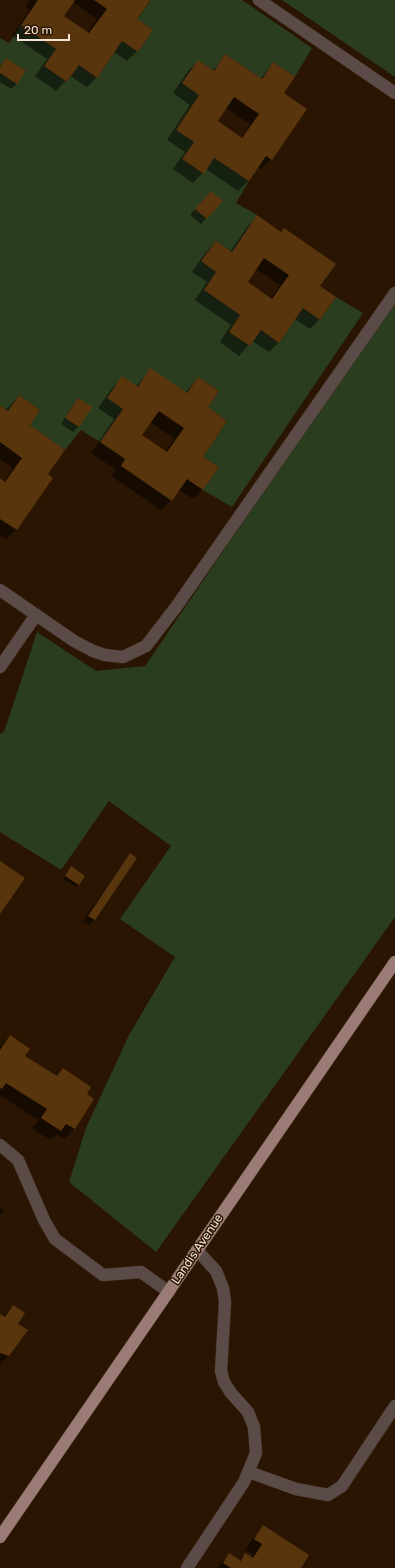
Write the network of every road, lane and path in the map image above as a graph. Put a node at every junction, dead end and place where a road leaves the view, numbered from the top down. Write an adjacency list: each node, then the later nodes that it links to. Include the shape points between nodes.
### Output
1 (259, 0): 2 (street)
2 (395, 93)
3 (395, 293): 5 (street, via 176,607 146,646 122,657 105,656 74,641)
4 (0, 590): 5 (street)
5 (36, 614): 6 (street)
6 (0, 667)
7 (395, 962): 9 (main road, Landis Avenue)
8 (0, 1145): 10 (street, via 18,1160 55,1239 103,1276 141,1272)
9 (197, 1250): 10 (main road, Landis Avenue); 12 (street, via 216,1271 223,1288 225,1302 221,1371 224,1382 248,1412 254,1427 256,1454)
10 (168, 1292): 13 (main road, Landis Avenue)
11 (395, 1406): 12 (street, via 342,1486 328,1496 296,1489)
12 (248, 1472): 14 (street)
13 (2, 1529)
14 (187, 1568)

